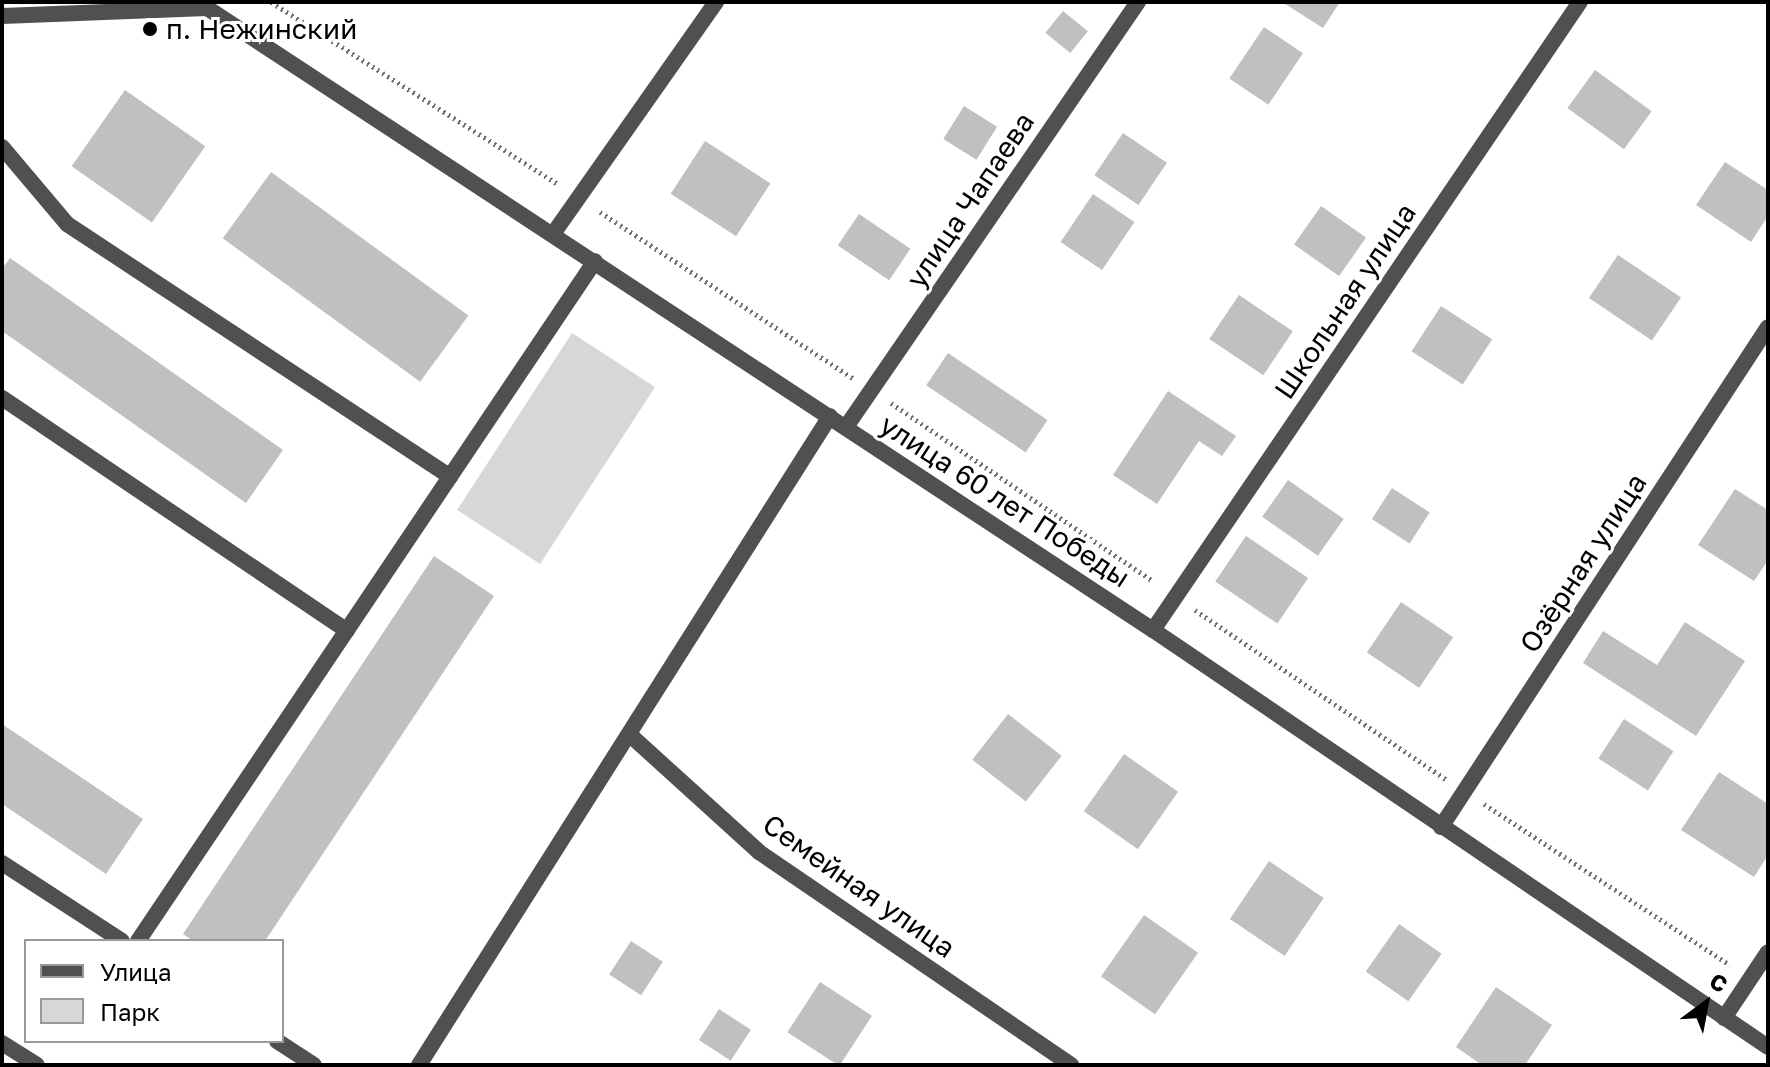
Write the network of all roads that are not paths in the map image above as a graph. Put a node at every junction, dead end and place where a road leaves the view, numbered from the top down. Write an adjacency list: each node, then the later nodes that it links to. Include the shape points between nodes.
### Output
1 (716, 2): 7 (street)
2 (1138, 2): 12 (street, улица Чапаева)
3 (1580, 2): 14 (street, Школьная улица)
4 (212, 7): 5 (street, улица 60 лет Победы); 7 (street, улица 60 лет Победы)
5 (2, 16)
6 (2, 147): 13 (street, via 67,224)
7 (553, 234): 8 (street, улица 60 лет Победы)
8 (595, 261): 11 (street, улица 60 лет Победы); 13 (street)
9 (1768, 327): 17 (street, Озёрная улица)
10 (2, 398): 15 (street)
11 (830, 416): 12 (street, улица 60 лет Победы); 16 (street)
12 (846, 427): 14 (street, улица 60 лет Победы)
13 (450, 477): 15 (street)
14 (1153, 630): 17 (street, улица 60 лет Победы)
15 (347, 631): 20 (street)
16 (629, 734): 28 (street); 29 (street, Семейная улица, via 759,852)
17 (1441, 827): 22 (street, улица 60 лет Победы)
18 (2, 863): 19 (street)
19 (119, 939)
20 (139, 939)
21 (1768, 952): 22 (street)
22 (1724, 1018): 25 (street, улица 60 лет Победы)
23 (2, 1043): 26 (street)
24 (280, 1043): 27 (street)
25 (1768, 1047)
26 (37, 1065)
27 (314, 1065)
28 (419, 1065)
29 (1071, 1065)

